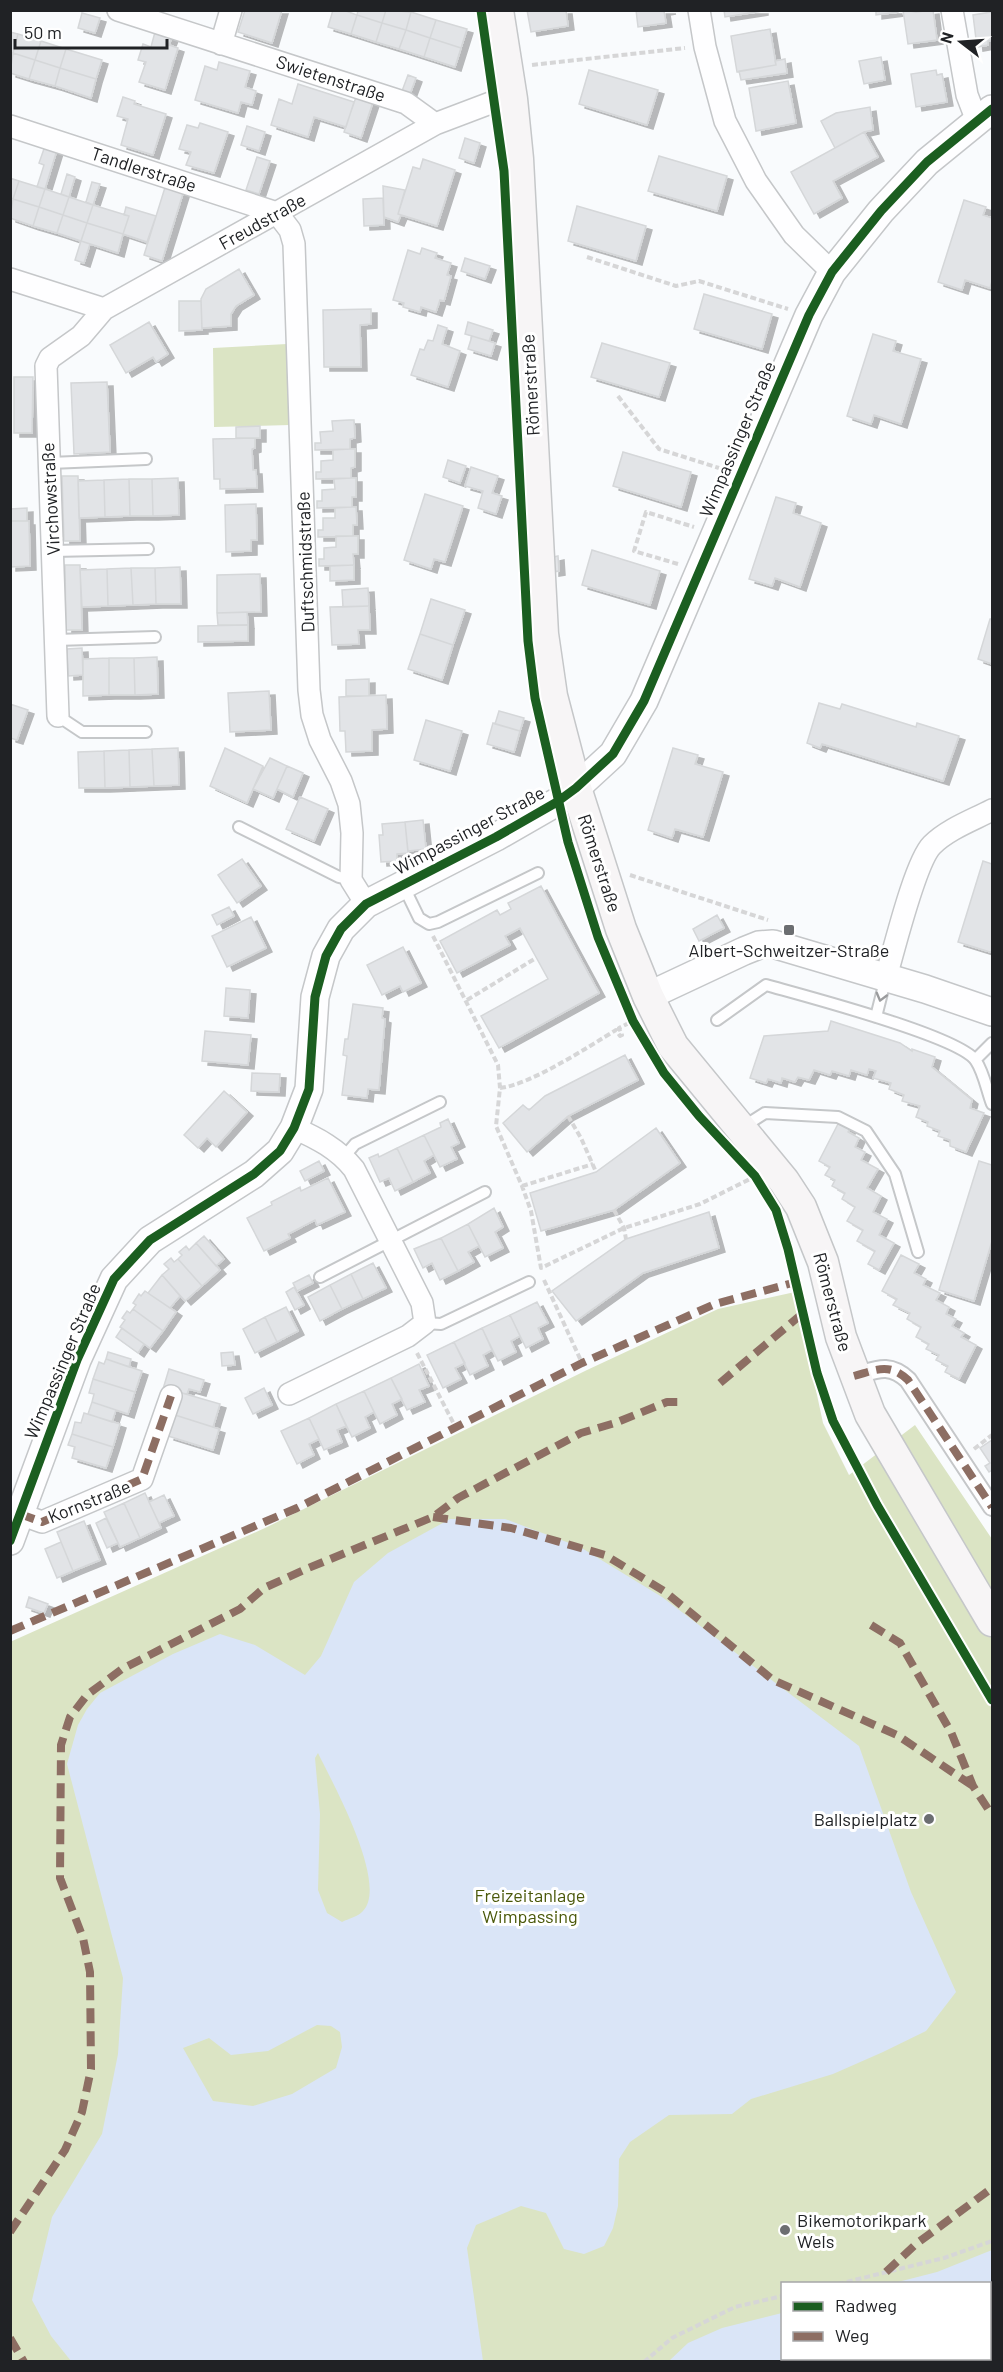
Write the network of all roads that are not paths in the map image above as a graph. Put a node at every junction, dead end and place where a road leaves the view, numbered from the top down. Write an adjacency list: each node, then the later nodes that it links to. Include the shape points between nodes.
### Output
1 (118, 10): 6 (street, Swietenstraße)
2 (231, 10): 6 (street)
3 (498, 10): 7 (main road, Römerstraße)
4 (699, 10): 12 (street, via 725,122 756,181 794,235)
5 (952, 10): 8 (street, via 967,95)
6 (221, 44): 9 (street, Swietenstraße, via 406,103)
7 (512, 99): 9 (street, Freudstraße, via 493,102); 23 (main road, Römerstraße, via 543,634 554,705)
8 (985, 115): 12 (street, Wimpassinger Straße, via 927,162)
9 (435, 124): 11 (street, Freudstraße)
10 (10, 126): 11 (street, Tandlerstraße)
11 (277, 213): 14 (street, Freudstraße); 27 (street, Duftschmidstraße, via 294,243 310,699 320,740 349,804)
12 (832, 272): 23 (street, Wimpassinger Straße, via 809,315 644,701 613,754)
13 (10, 279): 14 (street)
14 (105, 309): 16 (street, Virchowstraße, via 46,366)
15 (146, 459): 16 (lane)
16 (50, 463): 18 (street, Virchowstraße)
17 (148, 549): 18 (lane)
18 (53, 551): 20 (street, Virchowstraße)
19 (155, 637): 20 (lane)
20 (56, 640): 21 (street, Virchowstraße)
21 (58, 716): 22 (lane, via 82,732)
22 (146, 732)
23 (576, 789): 28 (street, Wimpassinger Straße, via 496,837); 31 (main road, Römerstraße, via 621,928)
24 (993, 810): 30 (street, via 931,846 920,867)
25 (239, 827): 27 (lane)
26 (538, 873): 28 (lane, via 429,924 419,918)
27 (351, 880): 29 (street)
28 (403, 885): 29 (street, Wimpassinger Straße)
29 (366, 904): 39 (street, Wimpassinger Straße, via 341,928 326,956 315,997 309,1089)
30 (886, 977): 31 (street, via 773,944 759,945); 32 (street); 33 (lane, one-way to 33)
31 (641, 1009): 40 (main road, Römerstraße)
32 (993, 1012)
33 (876, 1017): 34 (lane, via 766,985); 36 (lane, via 942,1040)
34 (717, 1020)
35 (993, 1043): 36 (lane)
36 (976, 1059): 38 (lane)
37 (440, 1102): 41 (lane, via 356,1144)
38 (993, 1104)
39 (294, 1128): 41 (street); 52 (street, Wimpassinger Straße, via 280,1150 254,1174 150,1240 114,1279 77,1360)
40 (741, 1129): 44 (lane, via 765,1113 838,1117 866,1131 896,1174); 48 (main road, Römerstraße, via 784,1182 814,1234)
41 (344, 1157): 43 (street, via 354,1168)
42 (485, 1192): 43 (lane)
43 (390, 1239): 45 (lane); 47 (street, via 422,1303)
44 (918, 1252)
45 (320, 1277)
46 (529, 1282): 47 (lane, via 441,1324)
47 (426, 1323): 49 (street, via 408,1336)
48 (854, 1376): 51 (street, via 882,1368 900,1373 908,1380); 54 (main road, Römerstraße, via 879,1431)
49 (290, 1394)
50 (171, 1396): 52 (street, Kornstraße, via 142,1479 42,1522)
51 (993, 1507)
52 (20, 1514): 53 (street, Wimpassinger Straße)
53 (10, 1541)
54 (993, 1621)

